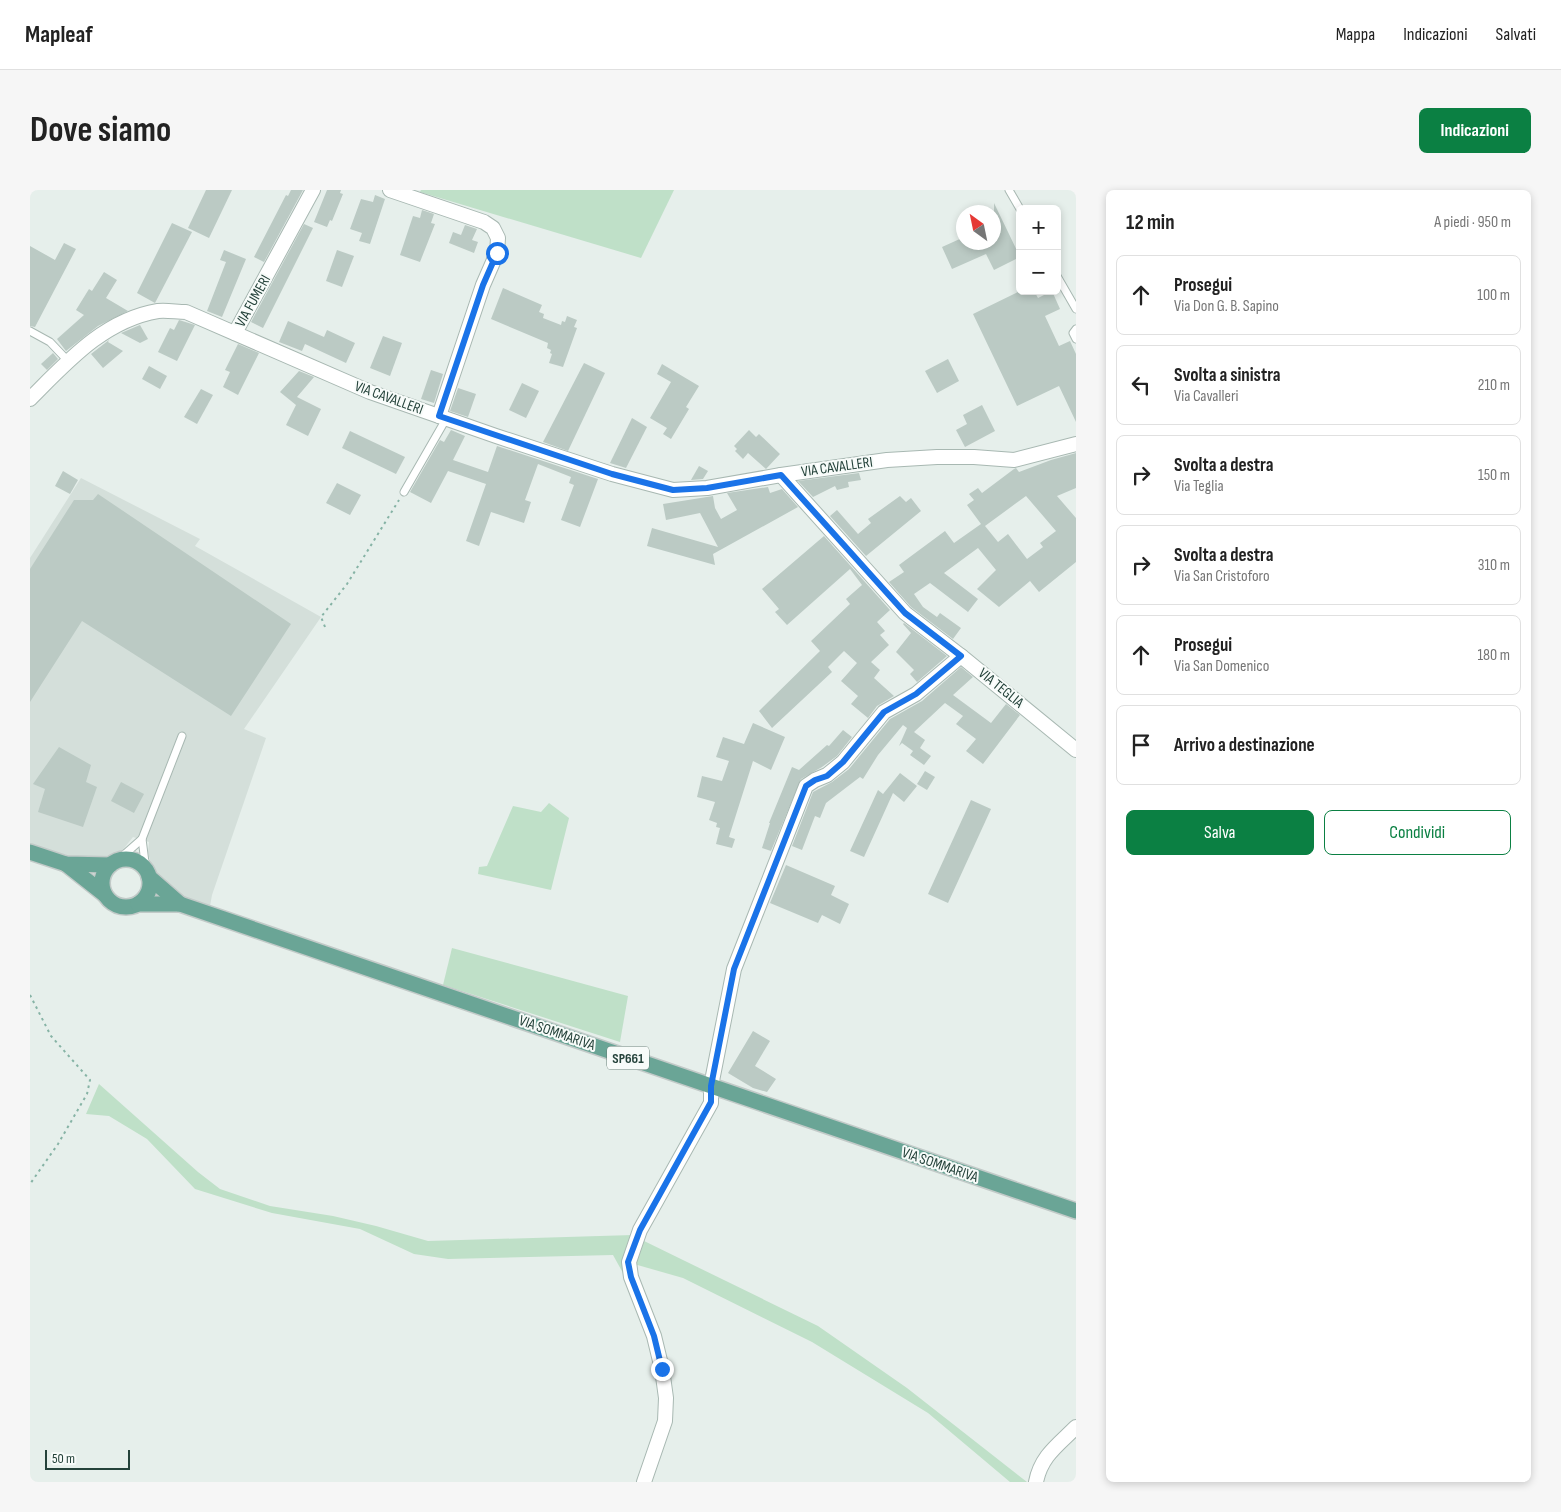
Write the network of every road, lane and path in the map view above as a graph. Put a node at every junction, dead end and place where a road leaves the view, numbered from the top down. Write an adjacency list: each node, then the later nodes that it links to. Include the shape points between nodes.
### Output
1 (313, 190): 9 (street, VIA FUMERI)
2 (390, 190): 13 (street, via 484,222 493,228 498,238 497,253 483,285)
3 (1009, 190): 4 (lane)
4 (1018, 205)
5 (1061, 283): 6 (lane)
6 (1076, 309)
7 (1076, 329): 10 (lane, via 1073,333)
8 (30, 331): 11 (lane, via 50,342)
9 (235, 333): 11 (street, VIA FUMERI, via 186,312 160,310 132,317 102,333); 13 (street, VIA CAVALLERI, via 370,392)
10 (1076, 338)
11 (68, 361): 12 (street, VIA FUMERI)
12 (30, 399)
13 (443, 417): 15 (street, VIA CAVALLERI, via 612,474 673,490 707,488); 16 (lane)
14 (1076, 444): 15 (street, VIA CAVALLERI, via 1014,460 937,456)
15 (781, 475): 18 (street, VIA TEGLIA, via 905,613)
16 (404, 492): 17 (path, via 347,584 321,617)
17 (325, 627)
18 (961, 656): 20 (street, VIA TEGLIA); 30 (street, via 916,694 884,712 843,762 827,776 806,786 734,969)
19 (182, 736): 21 (lane)
20 (1076, 750)
21 (142, 839): 23 (lane); 25 (lane)
22 (30, 852): 24 (main road)
23 (114, 863): 24 (main road); 25 (main road, via 133,860); 26 (main road, via 102,878)
24 (66, 864): 26 (main road)
25 (147, 873): 27 (main road, via 148,892); 28 (main road, VIA SOMMARIVA / SP661)
26 (104, 894): 27 (main road, via 115,905 130,907)
27 (138, 904): 28 (main road, VIA SOMMARIVA / SP661)
28 (180, 904): 30 (main road, VIA SOMMARIVA / SP661)
29 (30, 995): 31 (path, via 51,1036 90,1080 87,1094)
30 (711, 1086): 32 (main road, VIA SOMMARIVA / SP661); 34 (street, via 711,1102 640,1230 628,1262 654,1336 666,1398 665,1421)
31 (30, 1184)
32 (1076, 1211)
33 (1076, 1427): 35 (street, via 1045,1457)
34 (644, 1482)
35 (1036, 1482)

